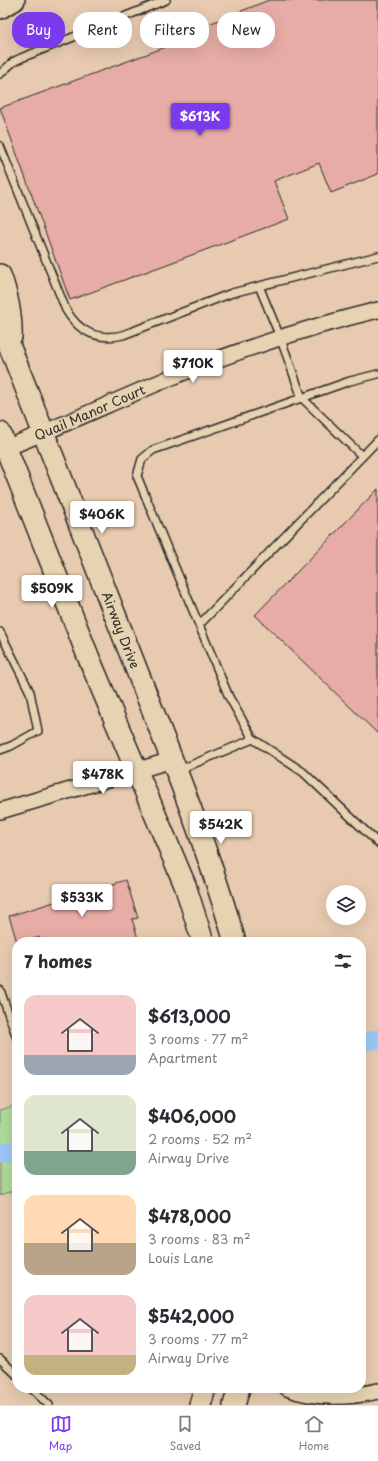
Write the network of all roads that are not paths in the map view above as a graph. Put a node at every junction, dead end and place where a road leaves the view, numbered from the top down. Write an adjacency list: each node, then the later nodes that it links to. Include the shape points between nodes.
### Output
1 (14, 0): 3 (main road)
2 (166, 0): 4 (lane, via 21,58)
3 (0, 8)
4 (0, 74)
5 (0, 146): 8 (lane, via 66,310 71,319 87,332 105,337 122,335)
6 (378, 256): 8 (lane)
7 (0, 275): 12 (main road, via 12,328)
8 (259, 286): 11 (lane)
9 (378, 310): 11 (street, Quail Manor Court)
10 (0, 322): 12 (main road, Airway Drive)
11 (280, 337): 14 (lane); 15 (street, Quail Manor Court, via 181,374)
12 (10, 348): 15 (main road, Airway Drive)
13 (378, 374): 14 (lane)
14 (302, 398): 18 (lane); 19 (lane, via 153,450 142,459 137,476)
15 (44, 433): 17 (street, Quail Manor Court); 23 (main road, Airway Drive)
16 (378, 440): 18 (lane)
17 (2, 443): 24 (main road)
18 (362, 456): 19 (lane)
19 (199, 625): 21 (lane, via 229,697)
20 (0, 632): 22 (lane, via 30,692 38,731)
21 (253, 739): 23 (lane); 26 (lane, via 303,772)
22 (0, 750)
23 (174, 765): 24 (street); 28 (main road, Airway Drive)
24 (137, 771): 25 (street); 27 (main road, via 185,885)
25 (0, 811)
26 (378, 843)
27 (201, 937)
28 (233, 937)
29 (0, 990): 30 (lane)
30 (12, 1024)
31 (0, 1359): 32 (lane)
32 (12, 1370)
33 (378, 1391): 38 (street)
34 (36, 1393): 39 (lane)
35 (204, 1393): 40 (main road)
36 (238, 1393): 41 (main road)
37 (300, 1393): 38 (street)
38 (358, 1401)
39 (49, 1405)
40 (200, 1405)
41 (234, 1405)

